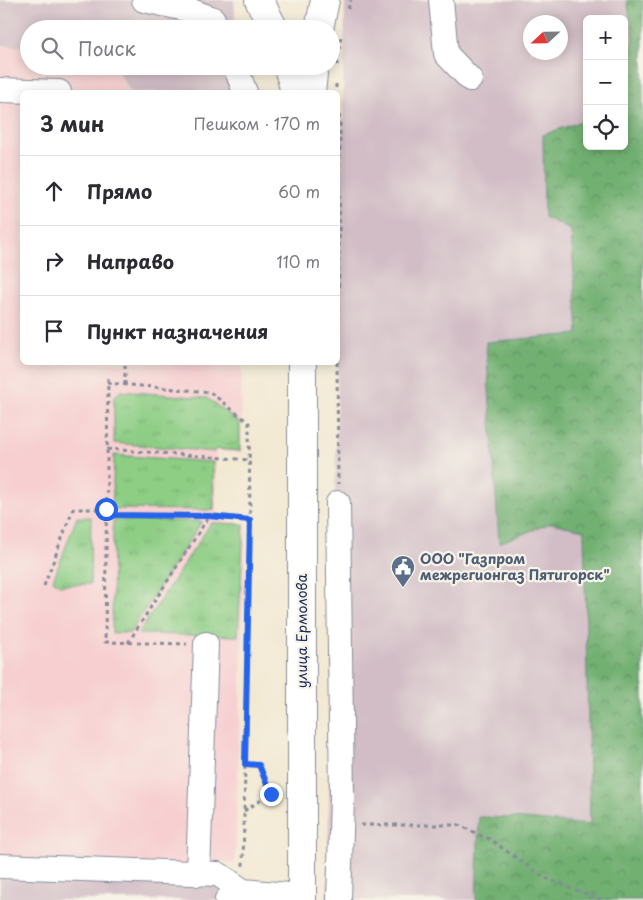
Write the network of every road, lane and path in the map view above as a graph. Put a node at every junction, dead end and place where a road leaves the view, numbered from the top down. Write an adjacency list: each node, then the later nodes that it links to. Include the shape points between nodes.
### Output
1 (144, 0): 6 (lane, via 186,9)
2 (259, 0): 7 (main road)
3 (351, 0): 5 (path)
4 (441, 0): 13 (lane, via 446,54)
5 (336, 4): 8 (main road)
6 (213, 20)
7 (269, 20)
8 (333, 20)
9 (239, 75): 15 (lane)
10 (290, 75): 16 (main road)
11 (326, 75): 17 (main road)
12 (330, 75): 18 (path)
13 (470, 79)
14 (0, 90): 19 (lane)
15 (245, 90)
16 (294, 90)
17 (313, 90)
18 (335, 90)
19 (20, 91)
20 (125, 365): 25 (path)
21 (302, 365): 42 (main road, улица Ермолова)
22 (337, 365): 28 (path)
23 (108, 378): 24 (path)
24 (107, 383): 25 (path); 26 (path)
25 (125, 385): 27 (path, via 210,392 249,424)
26 (107, 449): 27 (path); 29 (path)
27 (250, 460): 32 (path)
28 (338, 502): 38 (lane)
29 (106, 509): 30 (path); 33 (path, via 73,509)
30 (106, 515): 31 (path); 34 (path, via 105,642)
31 (209, 516): 32 (path); 34 (path)
32 (250, 520): 36 (path)
33 (44, 586)
34 (128, 643): 35 (path)
35 (206, 644): 40 (lane)
36 (245, 764): 37 (path, via 259,765); 41 (path)
37 (271, 794)
38 (341, 825): 43 (lane); 44 (path, via 459,825 491,840 543,877)
39 (0, 866): 40 (lane)
40 (198, 874): 41 (lane, via 218,874)
41 (235, 896): 42 (lane)
42 (302, 898)
43 (340, 900)
44 (601, 900)

